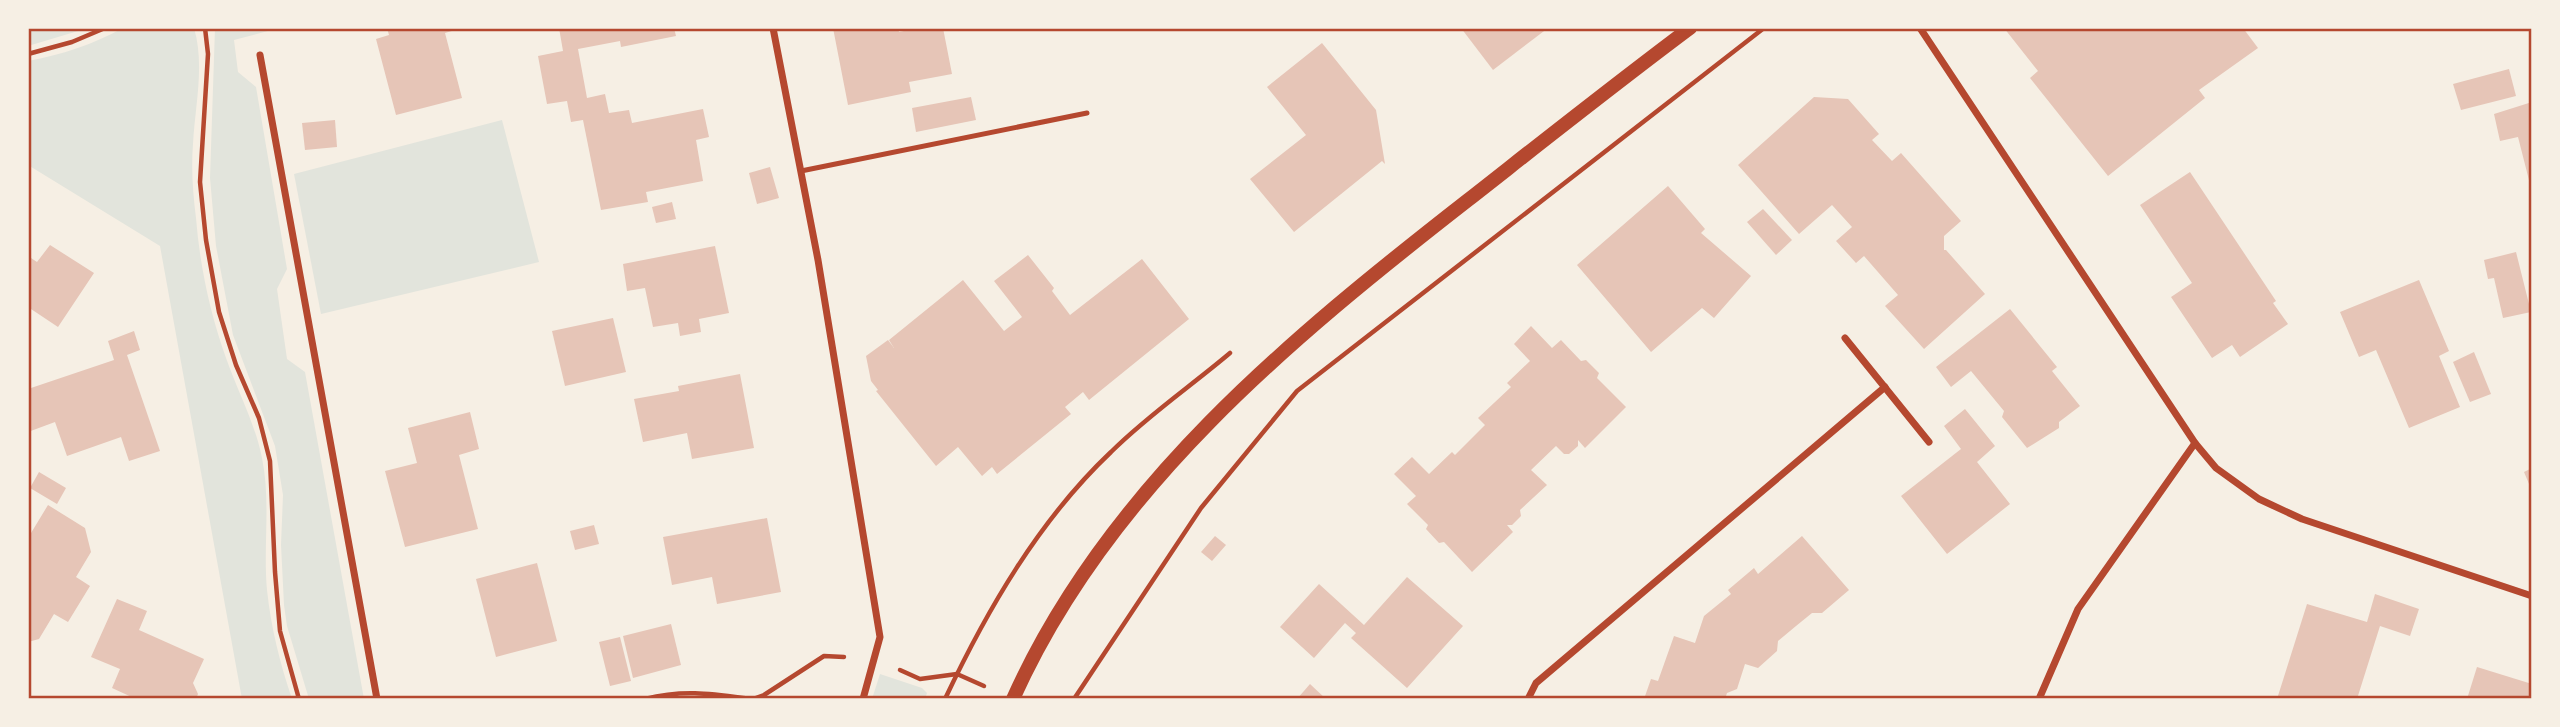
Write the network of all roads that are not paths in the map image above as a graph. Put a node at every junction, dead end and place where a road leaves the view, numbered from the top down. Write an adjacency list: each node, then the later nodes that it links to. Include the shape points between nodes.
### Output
1 (773, 28): 6 (street)
2 (1690, 28): 14 (main road, via 1365,281 1272,362 1142,495 1112,533 1090,562)
3 (1920, 28): 10 (street)
4 (260, 55): 12 (street)
5 (1087, 113): 6 (lane)
6 (801, 172): 13 (street, via 880,637)
7 (1845, 338): 8 (street)
8 (1885, 387): 9 (street); 15 (street, via 1536,683)
9 (1929, 442)
10 (2195, 443): 11 (street, via 2216,468 2259,499 2302,519); 16 (street, via 2078,609)
11 (2532, 596)
12 (377, 699)
13 (863, 699)
14 (1013, 699)
15 (1528, 699)
16 (2039, 699)

